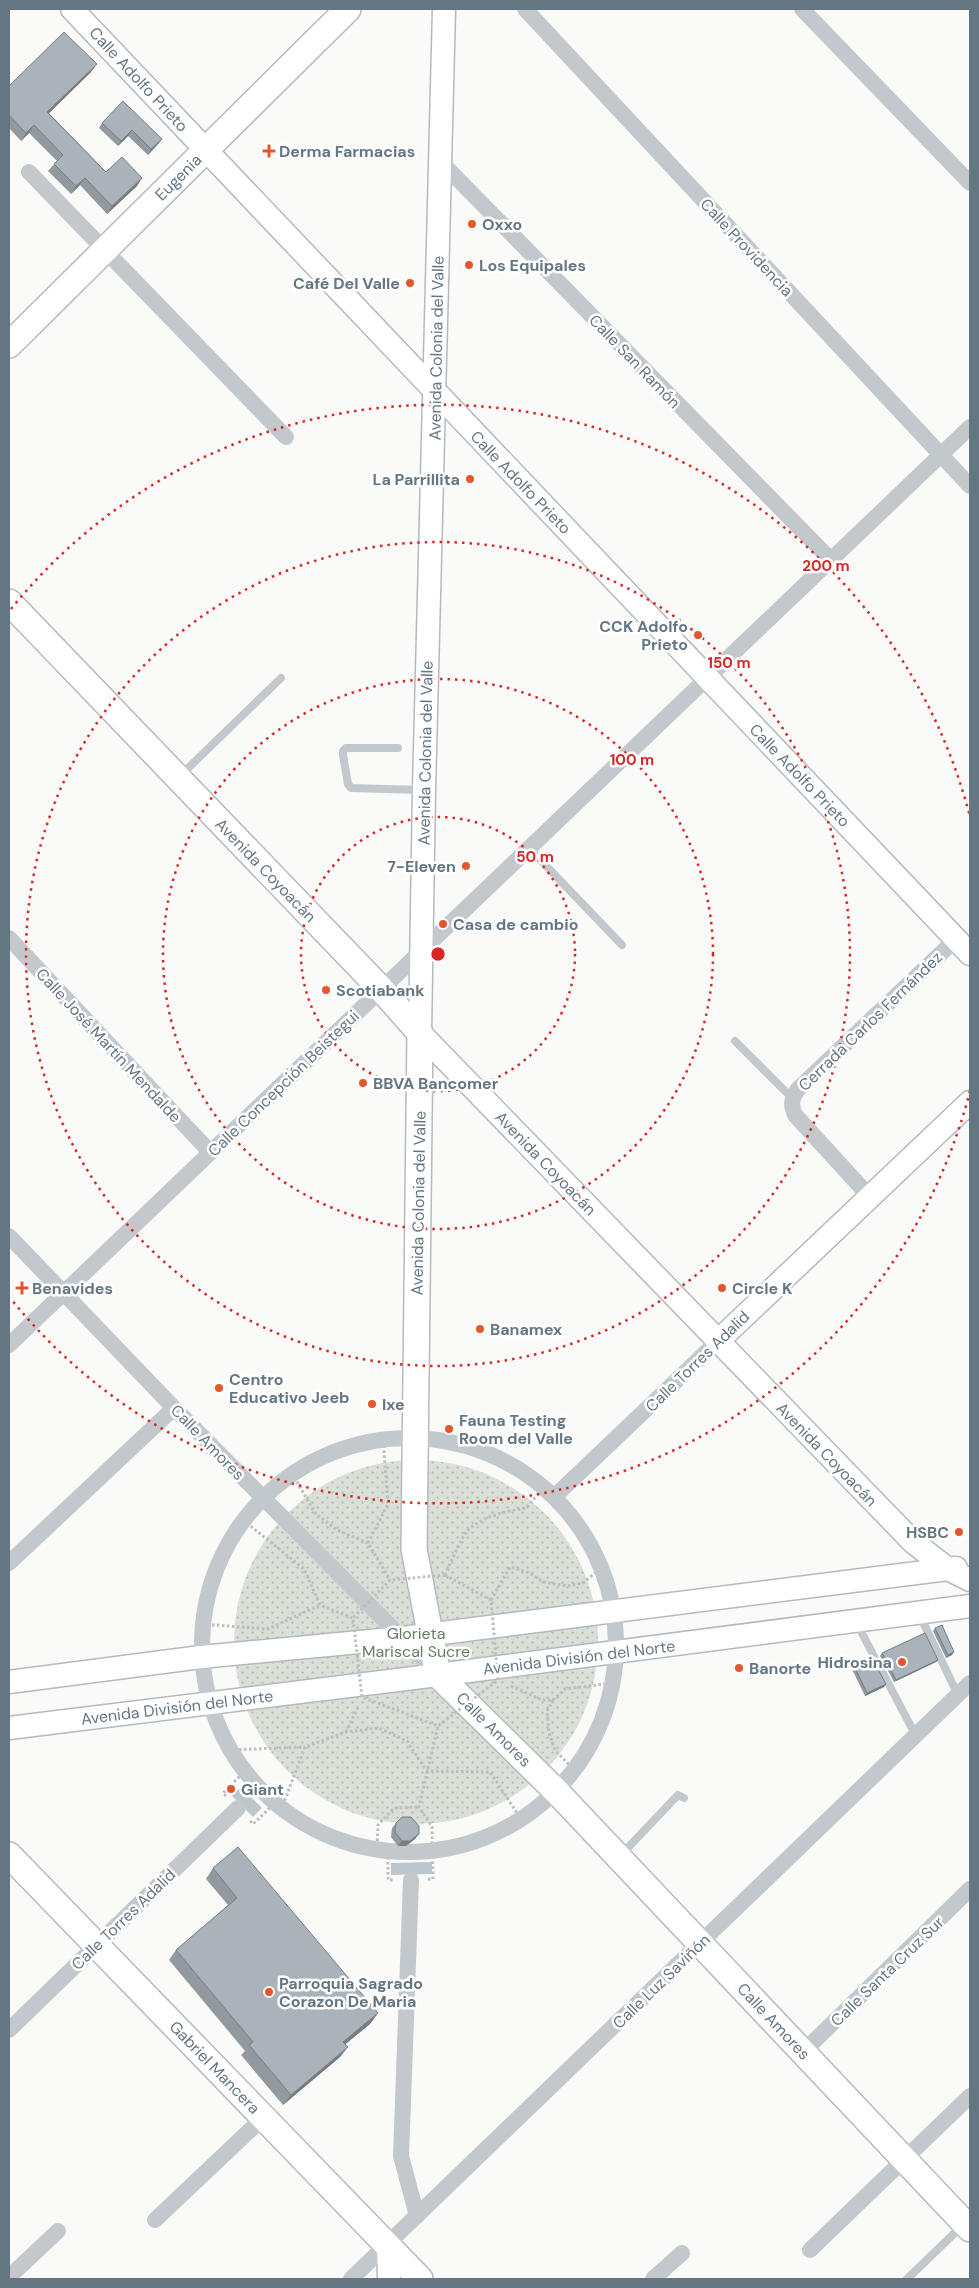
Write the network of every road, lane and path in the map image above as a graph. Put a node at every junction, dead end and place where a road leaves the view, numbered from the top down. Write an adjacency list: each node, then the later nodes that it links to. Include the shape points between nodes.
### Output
1 (72, 9): 6 (street, Calle Adolfo Prieto)
2 (348, 9): 6 (main road, Eugenia)
3 (444, 9): 7 (street, Avenida Colonia del Valle)
4 (525, 9): 15 (street, Calle Providencia)
5 (802, 9): 9 (street)
6 (205, 150): 10 (main road, Eugenia); 12 (street, Calle Adolfo Prieto)
7 (440, 161): 12 (street, Avenida Colonia del Valle); 17 (street, Calle San Ramón)
8 (30, 172): 10 (street)
9 (970, 182)
10 (105, 249): 11 (main road, Eugenia); 14 (street)
11 (9, 345)
12 (435, 392): 20 (street, Calle Adolfo Prieto); 23 (street, Avenida Colonia del Valle)
13 (970, 427): 15 (street, Calle Concepción Beistegui)
14 (286, 436)
15 (941, 455): 16 (street, Calle Providencia); 17 (street, Calle Concepción Beistegui)
16 (970, 486)
17 (831, 560): 20 (street, Calle Concepción Beistegui)
18 (9, 602): 22 (main road, Avenida Coyoacán)
19 (281, 678): 22 (lane)
20 (707, 678): 24 (street, Calle Concepción Beistegui); 27 (street, Calle Adolfo Prieto)
21 (398, 748): 23 (lane, via 346,748 343,751 348,784 351,788)
22 (178, 778): 29 (main road, Avenida Coyoacán)
23 (424, 790): 28 (street, Avenida Colonia del Valle)
24 (529, 848): 26 (lane); 28 (street, Calle Concepción Beistegui)
25 (9, 938): 34 (street, Calle José Martín Mendalde)
26 (622, 945)
27 (963, 947): 32 (street, Cerrada Carlos Fernández, via 798,1089)
28 (422, 951): 29 (street, Calle Concepción Beistegui); 30 (street, Avenida Colonia del Valle)
29 (381, 989): 30 (main road, Avenida Coyoacán); 34 (street, Calle Concepción Beistegui)
30 (420, 1033): 38 (street, Avenida Coyoacán); 41 (main road, Avenida Colonia del Valle)
31 (734, 1041): 32 (lane)
32 (792, 1098): 35 (street, Cerrada Carlos Fernández, via 795,1115)
33 (970, 1102): 35 (street, Calle Torres Adalid)
34 (210, 1152): 37 (street, Calle Concepción Beistegui)
35 (870, 1197): 38 (street, Calle Torres Adalid)
36 (9, 1236): 37 (street, Calle Amores)
37 (63, 1293): 39 (street, Calle Concepción Beistegui); 40 (street, Calle Amores)
38 (718, 1341): 44 (street, Calle Torres Adalid); 51 (street, Avenida Coyoacán, via 913,1542)
39 (9, 1345)
40 (174, 1408): 45 (street, Calle Amores); 48 (street)
41 (415, 1437): 42 (street); 44 (street, via 462,1443 505,1460); 63 (main road, Avenida Colonia del Valle, via 414,1549)
42 (382, 1438): 43 (street, via 335,1450); 47 (path, via 388,1504)
43 (292, 1473): 45 (street); 47 (path, via 315,1513 336,1530)
44 (550, 1491): 50 (street, via 582,1529); 52 (path, via 526,1508 488,1518 468,1530)
45 (262, 1498): 46 (street); 64 (street, Calle Amores)
46 (243, 1520): 56 (path, via 304,1569); 62 (street, via 216,1569)
47 (368, 1543): 53 (path)
48 (9, 1563)
49 (970, 1566): 51 (street)
50 (602, 1567): 55 (path, via 583,1583 566,1586 543,1582 530,1573 510,1567); 58 (street)
51 (948, 1568): 54 (street, Avenida Coyoacán); 58 (street)
52 (445, 1575): 53 (path, bridge); 55 (path, bridge)
53 (390, 1580): 60 (path, bridge)
54 (970, 1580)
55 (491, 1600): 68 (path, bridge)
56 (320, 1604): 60 (path); 62 (path, via 268,1629)
57 (968, 1607): 59 (street, Avenida División del Norte)
58 (614, 1610): 63 (street); 65 (street)
59 (918, 1613): 61 (street, Avenida División del Norte); 72 (lane)
60 (353, 1618): 73 (path, bridge)
61 (856, 1621): 65 (street, Avenida División del Norte); 79 (lane)
62 (202, 1624): 66 (street)
63 (429, 1633): 64 (street); 67 (main road, Avenida Colonia del Valle)
64 (402, 1638): 66 (street); 67 (street, Calle Amores)
65 (616, 1652): 67 (street, Avenida División del Norte); 70 (street)
66 (201, 1657): 69 (street); 75 (street)
67 (438, 1675): 75 (street, Avenida División del Norte); 84 (main road, Calle Amores)
68 (498, 1680): 74 (path, via 542,1700); 76 (path, bridge)
69 (9, 1682)
70 (613, 1683): 74 (path, via 565,1689); 82 (street, via 598,1729)
71 (970, 1683): 72 (street, Calle Luz Saviñón)
72 (958, 1695): 79 (street, Calle Luz Saviñón)
73 (362, 1698): 76 (path, bridge); 78 (path)
74 (554, 1700): 82 (path, via 548,1711 549,1733 555,1750)
75 (209, 1703): 77 (street, Avenida División del Norte); 81 (street)
76 (438, 1726): 83 (path)
77 (9, 1728)
78 (346, 1732): 80 (path); 83 (path, via 378,1728 407,1741)
79 (916, 1736): 96 (street, Calle Luz Saviñón)
80 (305, 1747): 81 (path); 88 (path)
81 (229, 1750): 88 (street, via 258,1789)
82 (574, 1770): 84 (street)
83 (426, 1771): 86 (path); 89 (path, via 490,1772)
84 (556, 1791): 89 (street); 93 (main road, Calle Amores)
85 (684, 1798): 93 (lane, via 678,1795)
86 (419, 1807): 90 (path, via 394,1808 378,1825); 91 (path, via 432,1828)
87 (238, 1808): 97 (street, Calle Torres Adalid)
88 (281, 1810): 90 (street, via 326,1836)
89 (521, 1819): 91 (street, via 479,1840)
90 (383, 1851): 91 (street); 94 (path, via 388,1880)
91 (433, 1851): 94 (path, via 433,1879)
92 (9, 1855): 97 (main road, Gabriel Mancera)
93 (619, 1857): 96 (main road, Calle Amores)
94 (411, 1880): 103 (street, via 401,2156)
95 (970, 1890): 99 (street, Calle Santa Cruz Sur)
96 (700, 1943): 99 (main road, Calle Amores); 103 (street, Calle Luz Saviñón)
97 (96, 1946): 98 (street, Calle Torres Adalid); 101 (main road, Gabriel Mancera)
98 (9, 2030)
99 (803, 2052): 102 (main road, Calle Amores)
100 (970, 2096): 102 (street)
101 (264, 2117): 104 (street); 107 (main road, Gabriel Mancera)
102 (905, 2161): 105 (main road, Calle Amores); 108 (street)
103 (417, 2216): 107 (street, Calle Luz Saviñón)
104 (155, 2220)
105 (967, 2226): 115 (lane)
106 (58, 2231): 110 (street)
107 (388, 2244): 111 (street, Calle Luz Saviñón); 112 (street); 113 (main road, Gabriel Mancera)
108 (810, 2250)
109 (682, 2253): 114 (street)
110 (9, 2277)
111 (351, 2279)
112 (389, 2279)
113 (420, 2279)
114 (653, 2279)
115 (907, 2279)

